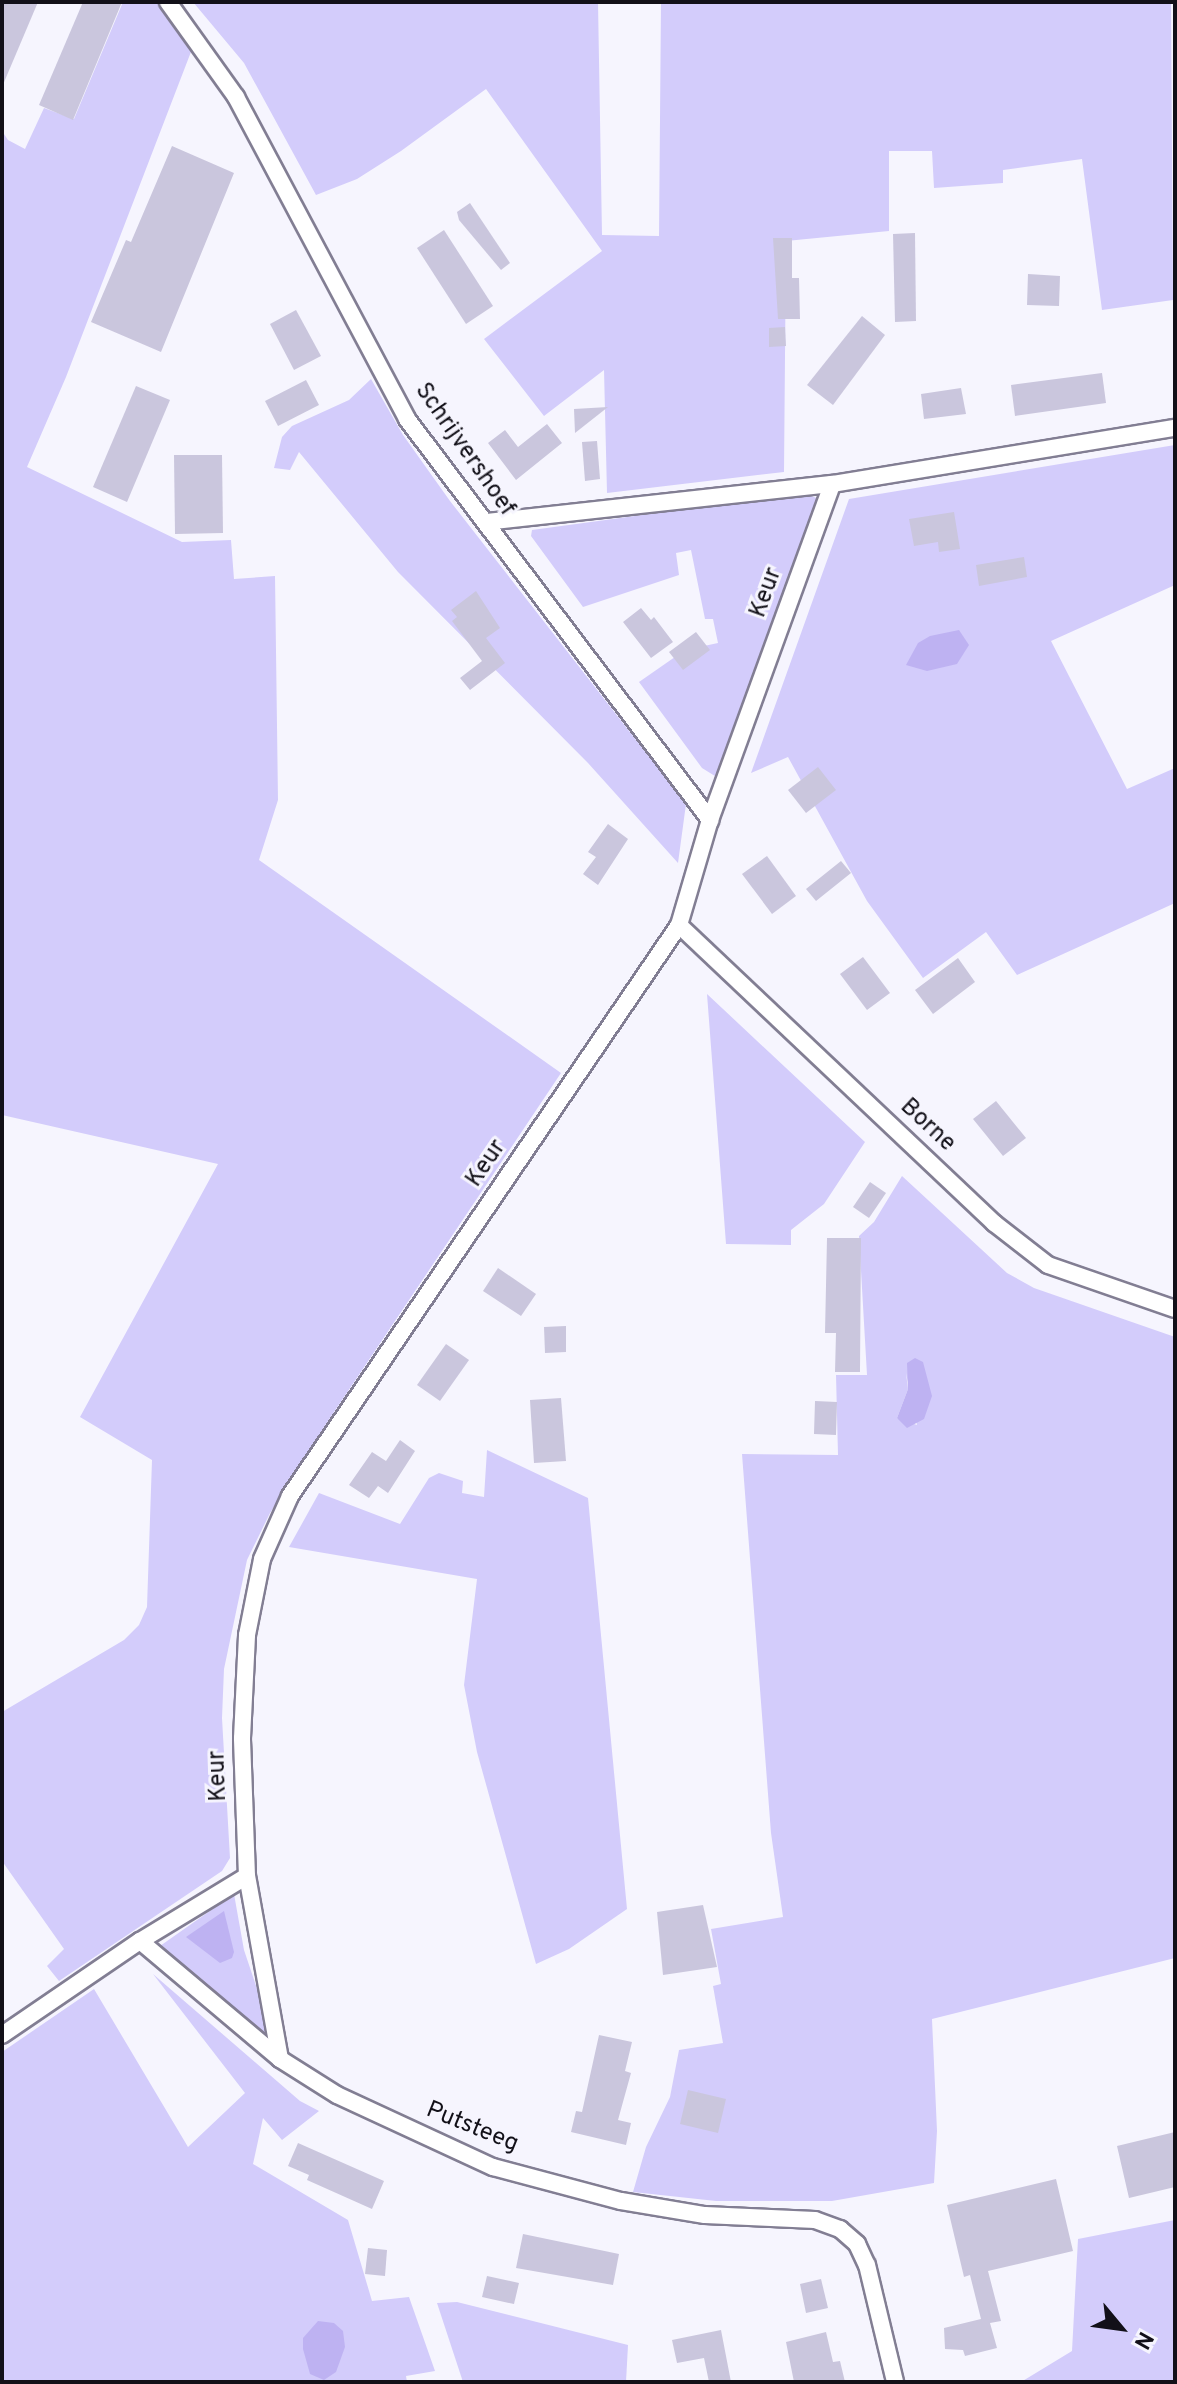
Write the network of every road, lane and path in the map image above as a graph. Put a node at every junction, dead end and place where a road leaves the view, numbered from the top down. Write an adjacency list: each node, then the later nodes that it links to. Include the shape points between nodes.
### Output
1 (168, 2): 4 (street, Schrijvershoef, via 236,97 407,419)
2 (1175, 428): 3 (street)
3 (832, 484): 4 (street); 5 (street, Keur)
4 (486, 522): 5 (street, Schrijvershoef)
5 (710, 820): 6 (street, Keur)
6 (679, 925): 7 (street, Borne, via 994,1223 1048,1265); 8 (street, Keur, via 290,1496 262,1559 247,1635 242,1738)
7 (1175, 1309)
8 (247, 1876): 9 (street); 11 (street, Keur)
9 (140, 1941): 10 (street); 11 (street, Putsteeg)
10 (2, 2035)
11 (280, 2059): 12 (street, Putsteeg, via 337,2095 493,2167 621,2201 705,2215 815,2220 840,2229 857,2244 867,2265)
12 (895, 2382)

